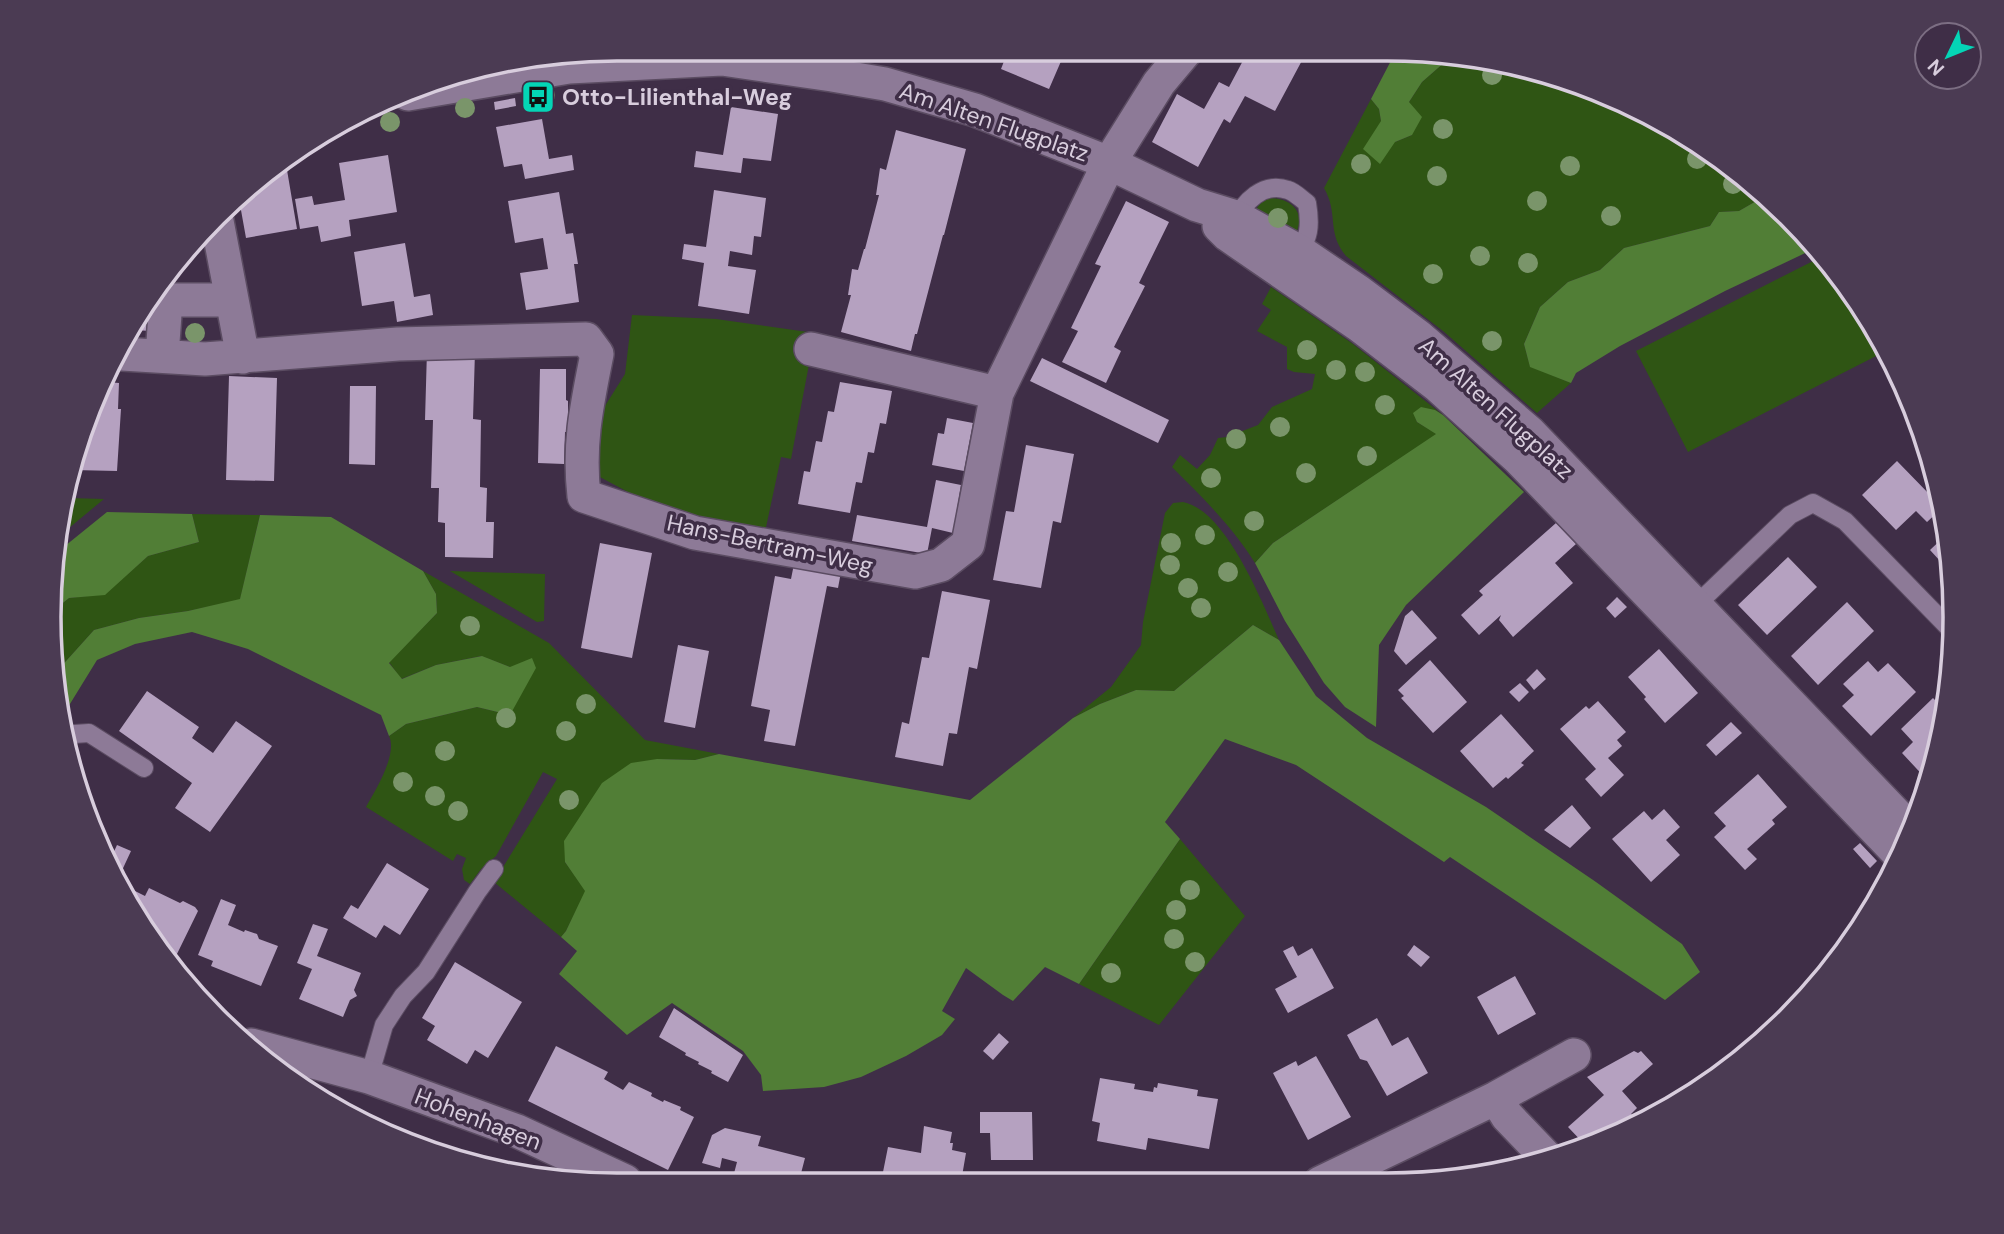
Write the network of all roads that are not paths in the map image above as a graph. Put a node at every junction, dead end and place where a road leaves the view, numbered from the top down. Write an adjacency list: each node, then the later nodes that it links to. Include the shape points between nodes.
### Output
1 (684, 61): 4 (street, Am Alten Flugplatz, via 569,67)
2 (735, 61): 5 (street, Am Alten Flugplatz, via 885,84 975,110)
3 (1177, 61): 5 (street)
4 (457, 85)
5 (1109, 163): 6 (street, Am Alten Flugplatz); 14 (street, Hans-Bertram-Weg)
6 (1232, 226): 8 (street, Am Alten Flugplatz); 8 (lane, via 1241,207 1255,194 1274,187 1290,190 1307,204 1309,217 1309,234)
7 (219, 230): 9 (street)
8 (1293, 263): 15 (street, Am Alten Flugplatz, via 1359,292 1529,432)
9 (232, 300): 12 (street, via 166,300); 13 (street)
10 (811, 349): 14 (street)
11 (128, 354): 12 (street, Hans-Bertram-Weg)
12 (162, 356): 13 (street, Hans-Bertram-Weg)
13 (243, 357): 14 (street, Hans-Bertram-Weg, via 398,344 586,339 597,354 583,423 580,467 584,496 695,533 915,572 941,565 968,544)
14 (996, 393)
15 (1686, 614): 16 (lane, via 1790,515 1813,503 1845,521); 19 (street, Am Alten Flugplatz); 20 (street, Am Alten Flugplatz)
16 (1943, 622)
17 (74, 734): 18 (lane, via 89,733)
18 (144, 768)
19 (1903, 822)
20 (1893, 846)
21 (494, 869): 24 (lane, via 426,972 384,1025)
22 (270, 1050): 24 (street, Hohenhagen)
23 (1574, 1055): 25 (street)
24 (369, 1077): 27 (street, Hohenhagen, via 517,1131)
25 (1496, 1098): 26 (street); 28 (street)
26 (1540, 1151)
27 (607, 1173)
28 (1341, 1173)

